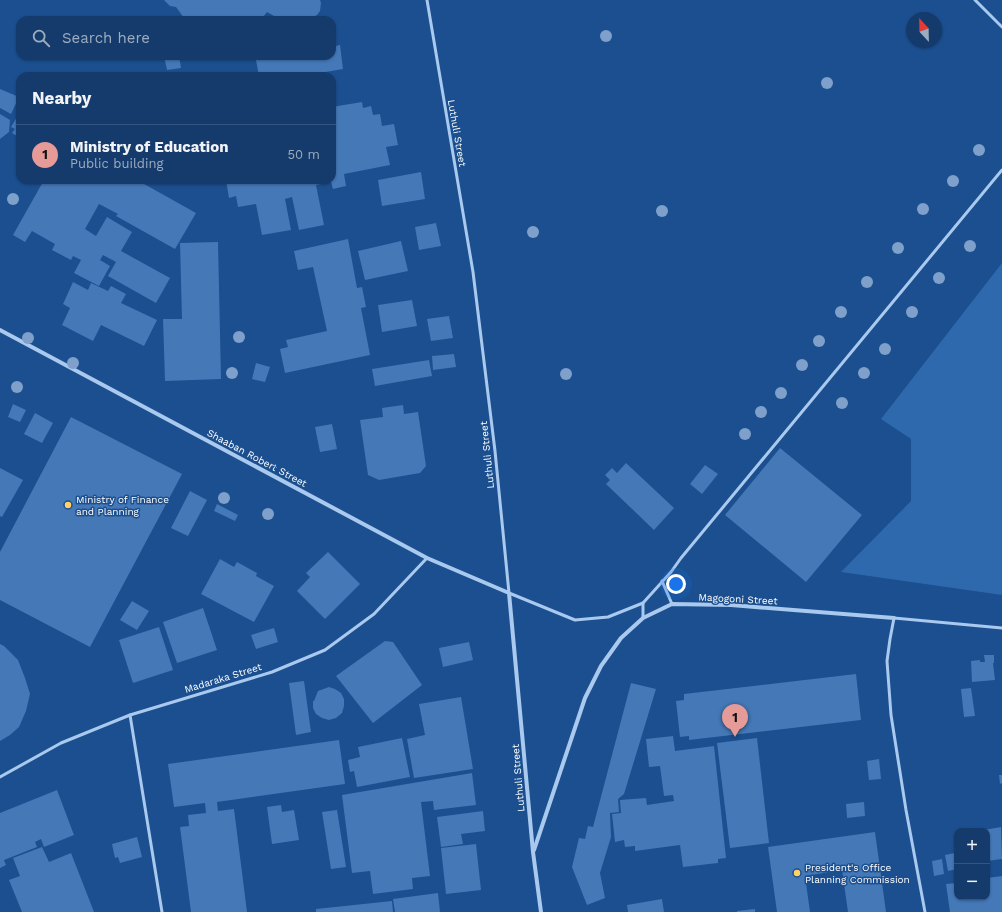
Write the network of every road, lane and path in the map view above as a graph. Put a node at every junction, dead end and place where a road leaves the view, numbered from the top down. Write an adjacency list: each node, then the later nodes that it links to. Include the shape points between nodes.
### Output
1 (427, 0): 8 (lane, Luthuli Street, via 473,272)
2 (975, 0): 3 (lane)
3 (1002, 27)
4 (1002, 170): 7 (lane)
5 (0, 330): 6 (street, Shaaban Robert Street)
6 (427, 558): 8 (street, Shaaban Robert Street); 14 (lane, Madaraka Street, via 374,614 325,650 272,672)
7 (662, 581): 9 (lane); 10 (lane)
8 (509, 594): 9 (lane, via 574,620 608,617); 16 (street, Luthuli Street)
9 (642, 604): 11 (lane)
10 (672, 604): 11 (street, Magogoni Street); 12 (street, Magogoni Street, via 731,605)
11 (643, 618): 16 (street, Magogoni Street, via 621,638 601,666 585,698)
12 (894, 618): 13 (lane, Magogoni Street); 19 (lane, via 887,661 890,715)
13 (1002, 628)
14 (130, 715): 15 (lane, Madaraka Street, via 61,743); 17 (lane)
15 (0, 777)
16 (533, 852): 18 (street, Luthuli Street)
17 (162, 912)
18 (541, 912)
19 (925, 912)

